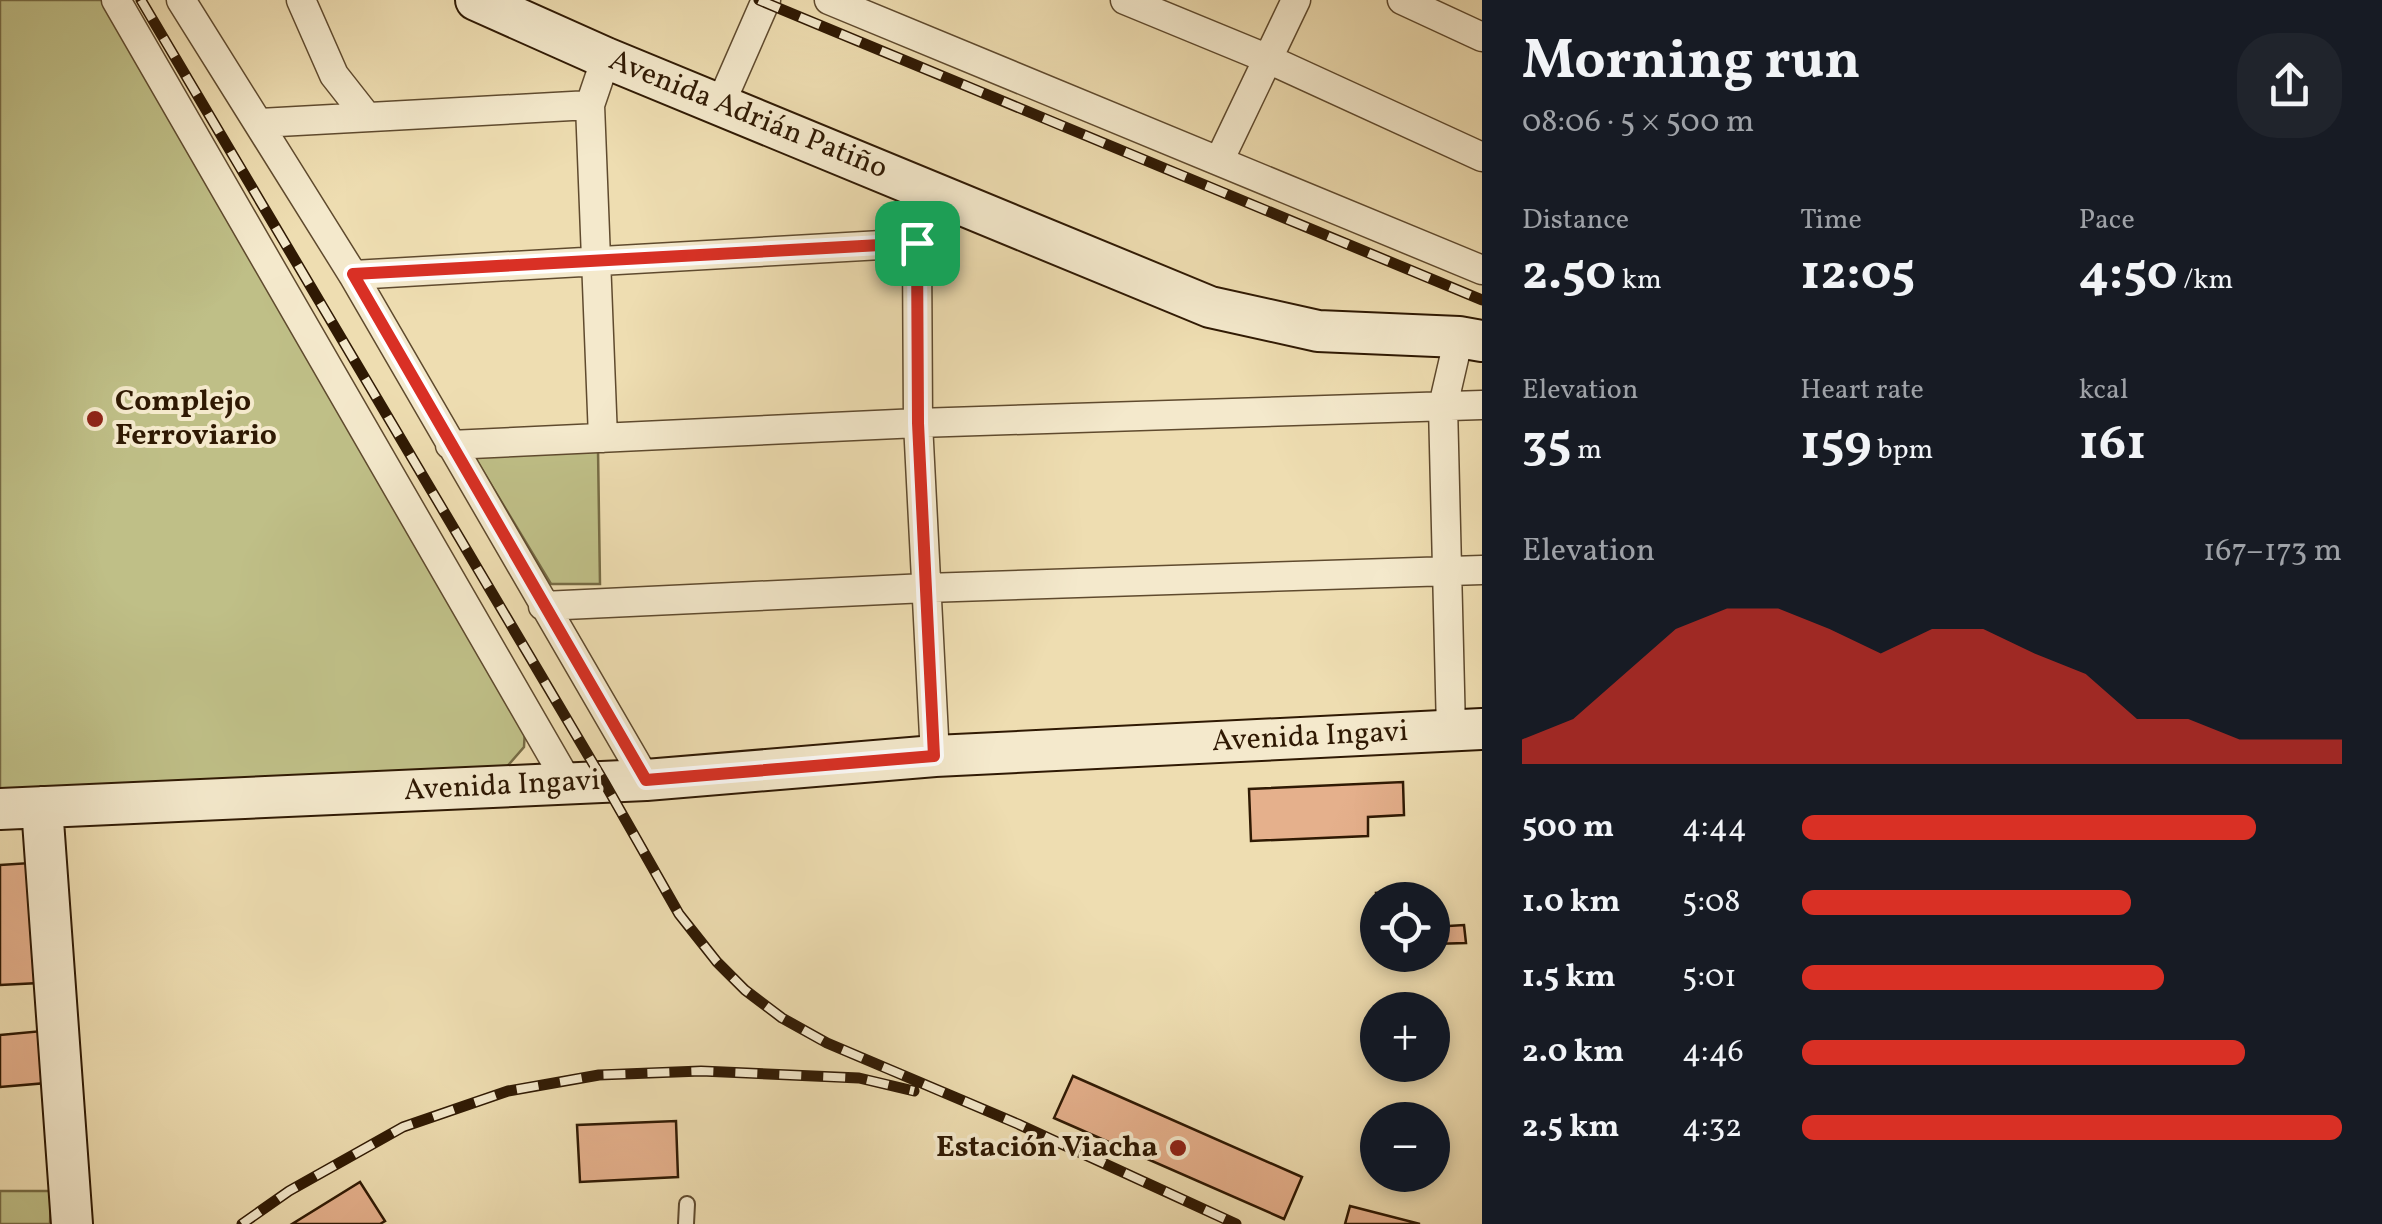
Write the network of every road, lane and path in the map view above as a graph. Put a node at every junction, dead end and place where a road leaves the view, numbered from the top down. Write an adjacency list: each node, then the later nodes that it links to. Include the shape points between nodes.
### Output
1 (116, 0): 37 (street)
2 (181, 0): 16 (street)
3 (301, 0): 15 (street, via 334,75)
4 (476, 0): 11 (street, Avenida Adrián Patiño)
5 (766, 0): 14 (street)
6 (830, 0): 18 (street)
7 (1124, 0): 12 (street)
8 (1296, 0): 12 (street)
9 (1402, 0): 10 (street)
10 (1482, 38)
11 (606, 58): 13 (street); 14 (street, Avenida Adrián Patiño)
12 (1266, 58): 17 (street); 18 (street)
13 (590, 105): 15 (street); 21 (street)
14 (720, 105): 19 (street, Avenida Adrián Patiño)
15 (367, 117): 16 (street)
16 (260, 122): 23 (street)
17 (1482, 157)
18 (1219, 161): 22 (street)
19 (924, 187): 20 (street); 24 (street, Avenida Adrián Patiño, via 1210,307 1318,330)
20 (917, 243): 21 (street); 27 (street)
21 (596, 260): 23 (street); 28 (street)
22 (1482, 270)
23 (353, 274): 29 (street)
24 (1470, 338): 26 (street)
25 (1482, 405): 26 (street)
26 (1442, 406): 27 (street); 31 (street)
27 (918, 423): 28 (street); 32 (street)
28 (603, 438): 29 (street)
29 (450, 445): 33 (street)
30 (1482, 570): 31 (street)
31 (1447, 571): 32 (street); 34 (street)
32 (926, 588): 33 (street); 35 (street)
33 (543, 606): 36 (street)
34 (1466, 730): 35 (street, Avenida Ingavi)
35 (934, 756): 36 (street, Avenida Ingavi)
36 (646, 780): 37 (street, Avenida Ingavi)
37 (568, 783): 38 (street, Avenida Ingavi)
38 (42, 807): 39 (street, Avenida Ingavi); 41 (street)
39 (0, 809)
40 (687, 1204): 42 (lane)
41 (72, 1224)
42 (686, 1224)

